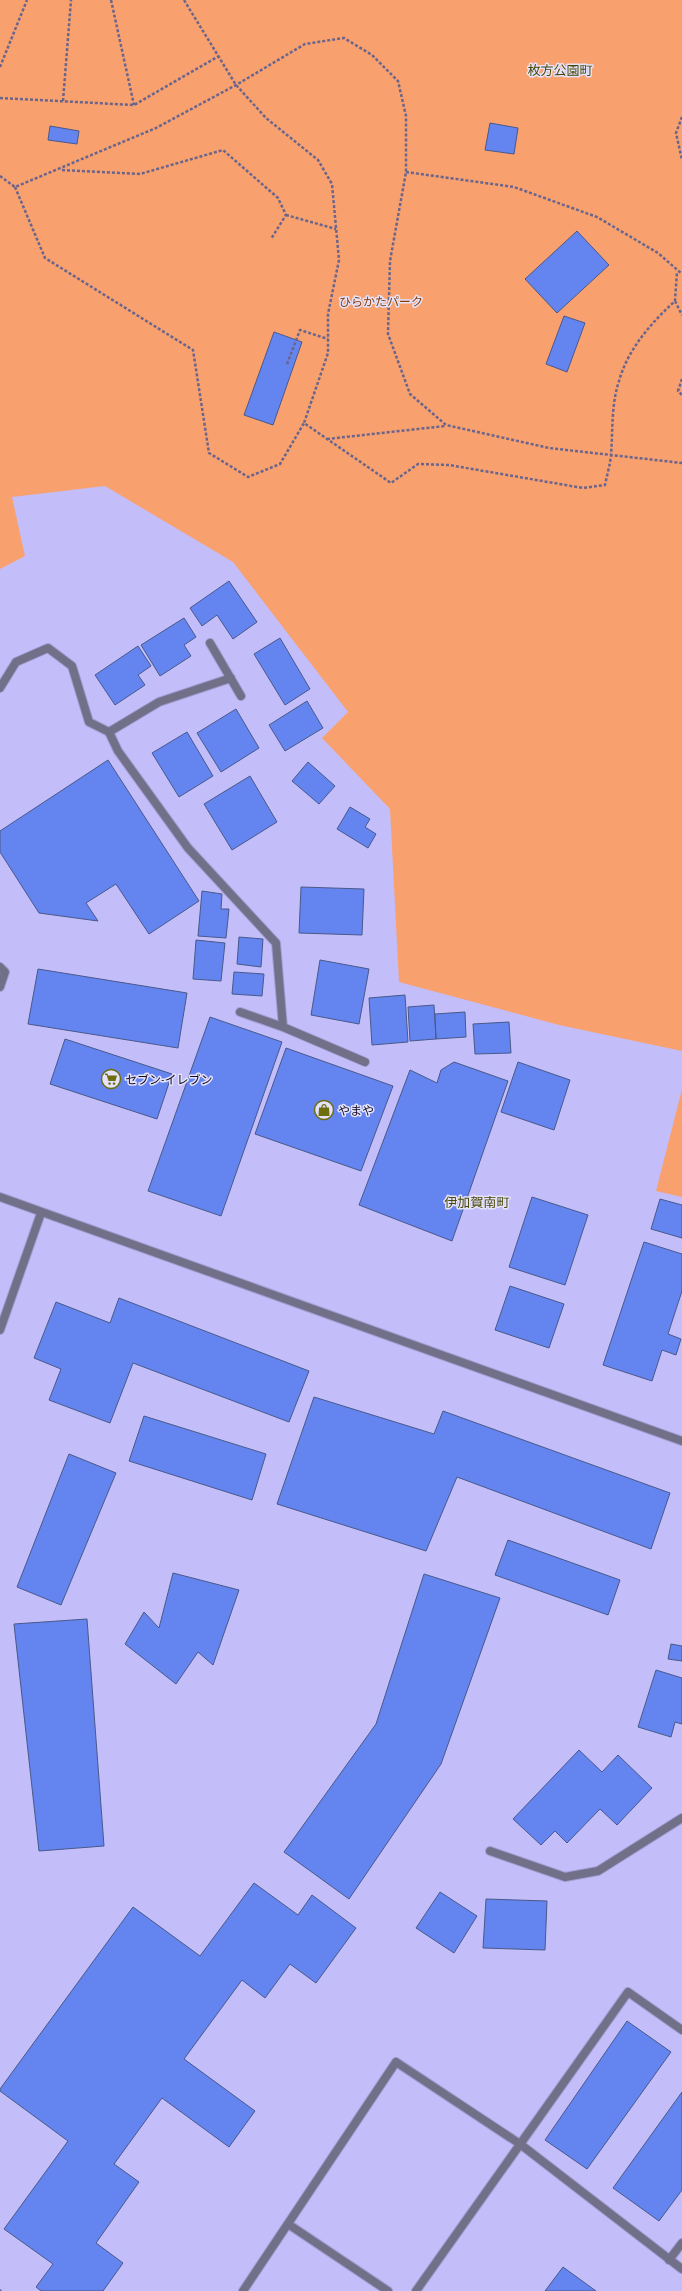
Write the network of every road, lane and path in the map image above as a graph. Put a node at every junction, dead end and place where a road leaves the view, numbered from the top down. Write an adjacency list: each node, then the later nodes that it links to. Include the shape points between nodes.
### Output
1 (27, 0): 6 (path)
2 (71, 0): 9 (path)
3 (111, 0): 10 (path)
4 (184, 0): 5 (path)
5 (220, 56): 7 (path); 10 (path)
6 (0, 67)
7 (236, 85): 13 (path, via 156,128); 14 (path, via 306,44 344,38 372,55 398,81 406,116); 18 (path, via 266,118 318,160 332,184)
8 (0, 98): 9 (path)
9 (63, 101): 10 (path)
10 (134, 105)
11 (682, 118): 12 (path, via 676,133)
12 (682, 160)
13 (60, 170): 16 (path); 17 (path, via 140,174 223,150 278,198)
14 (406, 172): 20 (path, via 514,187 597,217 658,253); 29 (path, via 390,261 388,334 410,394)
15 (0, 176): 16 (path)
16 (15, 187): 28 (path, via 45,258 193,350 208,453 248,477 280,464)
17 (286, 215): 18 (path); 19 (path)
18 (336, 229): 24 (path, via 339,260 328,314)
19 (270, 239)
20 (678, 272): 21 (path); 22 (path)
21 (682, 274)
22 (675, 301): 23 (path); 31 (path, via 659,315 640,338 619,380 612,419)
23 (682, 315)
24 (328, 338): 25 (path, via 300,330); 28 (path, via 328,353)
25 (287, 364)
26 (682, 379): 27 (path, via 678,391)
27 (682, 396)
28 (304, 423): 30 (path)
29 (446, 426): 30 (path); 31 (path, via 549,448)
30 (326, 439): 31 (path, via 391,483 418,464 449,465 583,488 605,485)
31 (611, 455): 32 (path)
32 (682, 463)
33 (210, 643): 34 (street)
34 (231, 678): 36 (street); 37 (street, via 159,702)
35 (0, 688): 37 (street, via 16,662 48,648 72,666 89,722)
36 (241, 696)
37 (109, 732): 41 (street, via 118,751 188,848 276,943)
38 (0, 966): 39 (street, via 5,972)
39 (0, 987)
40 (240, 1012): 41 (street)
41 (283, 1027): 42 (street)
42 (365, 1062)
43 (0, 1197): 44 (street)
44 (41, 1213): 45 (street); 46 (street)
45 (0, 1330)
46 (682, 1441)
47 (682, 1818): 48 (street, via 598,1871 565,1877)
48 (490, 1851)
49 (682, 2030): 50 (street, via 628,1992)
50 (520, 2144): 51 (street, via 396,2062); 53 (street); 57 (street)
51 (288, 2224): 55 (street); 56 (street)
52 (682, 2243): 53 (street)
53 (670, 2260): 54 (street)
54 (682, 2269)
55 (243, 2291)
56 (388, 2291)
57 (416, 2291)

